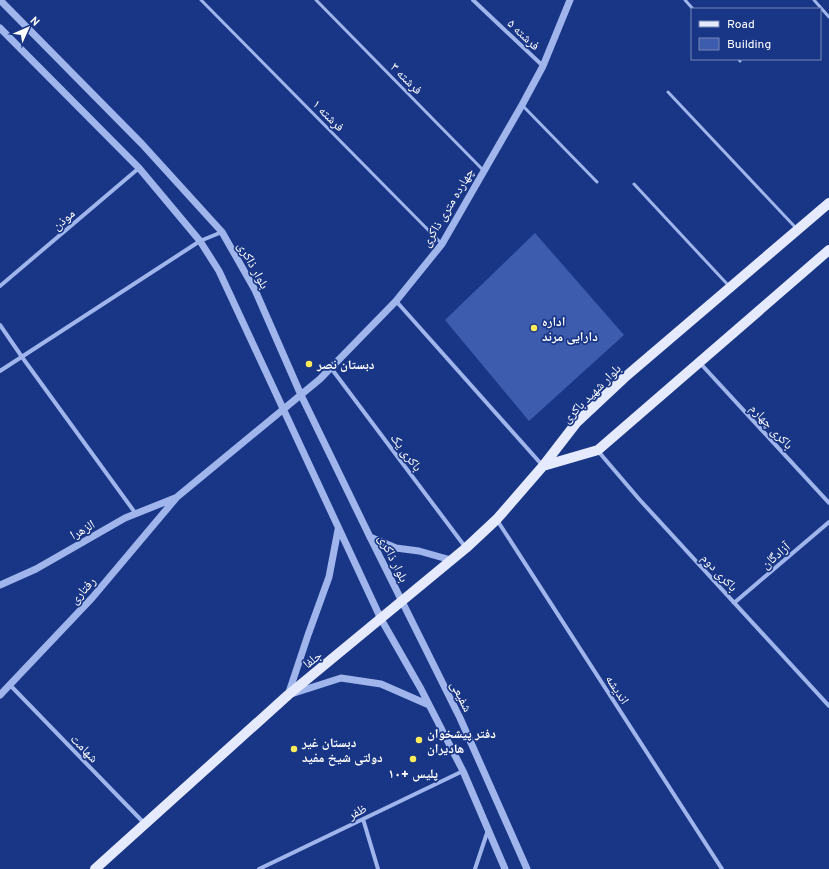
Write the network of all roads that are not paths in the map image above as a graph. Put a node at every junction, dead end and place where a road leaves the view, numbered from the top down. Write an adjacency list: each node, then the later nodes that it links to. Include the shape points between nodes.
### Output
1 (0, 0): 20 (street, بلوار ذاکری, via 142,144)
2 (201, 0): 22 (lane, فرشته ۱)
3 (316, 0): 15 (lane, فرشته ۳)
4 (473, 0): 11 (street, فرشته ۵)
5 (570, 0): 11 (street, چهارده متری ذاکری)
6 (685, 0): 8 (lane)
7 (814, 0): 9 (lane)
8 (693, 8)
9 (829, 17)
10 (0, 28): 14 (street)
11 (543, 66): 13 (street, چهارده متری ذاکری)
12 (668, 92): 19 (lane)
13 (522, 105): 15 (street, چهارده متری ذاکری); 16 (lane)
14 (139, 168): 21 (street); 24 (street, موذن)
15 (483, 170): 22 (street, چهارده متری ذاکری)
16 (597, 182)
17 (634, 184): 25 (lane)
18 (829, 203): 19 (main road, بلوار شهید باکری)
19 (797, 230): 25 (main road, بلوار شهید باکری)
20 (222, 232): 21 (street); 32 (street, بلوار ذاکری, via 255,290)
21 (200, 241): 28 (street); 33 (street, via 219,271)
22 (442, 244): 26 (street, چهارده متری ذاکری)
23 (829, 250): 29 (main road)
24 (0, 286)
25 (730, 287): 35 (main road, بلوار شهید باکری, via 624,378 582,418)
26 (396, 301): 30 (street, چهارده متری ذاکری); 35 (street)
27 (0, 325): 28 (street)
28 (22, 357): 31 (street); 38 (street)
29 (700, 362): 34 (main road); 37 (street, باکری چهارم)
30 (331, 368): 32 (street, چهارده متری ذاکری); 43 (street, باکری یک)
31 (0, 371)
32 (301, 394): 33 (street, چهارده متری ذاکری); 42 (street, بلوار ذاکری)
33 (282, 410): 36 (street, چهارده متری ذاکری); 41 (street)
34 (598, 450): 35 (main road); 47 (street, باکری دوم)
35 (544, 466): 39 (main road, جلفا)
36 (178, 497): 38 (street, الزهرا); 49 (street, رفتاری, via 92,598)
37 (829, 503)
38 (136, 514): 45 (street, الزهرا, via 36,569)
39 (497, 519): 43 (main road, جلفا); 64 (street, اندیشه)
40 (829, 522): 47 (street, آزادگان)
41 (338, 530): 48 (street); 50 (street, via 329,578)
42 (370, 537): 44 (street, via 396,548); 46 (street, بلوار ذاکری)
43 (466, 548): 44 (main road, جلفا)
44 (451, 560): 46 (main road, جلفا)
45 (0, 585)
46 (402, 600): 48 (main road, جلفا); 63 (street, شفیعی, via 460,718)
47 (734, 603): 53 (street, باکری دوم)
48 (381, 619): 50 (main road, جلفا); 52 (street)
49 (10, 685): 51 (street, رفتاری); 56 (street, شهامت)
50 (288, 695): 52 (street, via 341,678 381,684); 56 (main road, جلفا)
51 (0, 696)
52 (429, 705): 54 (street)
53 (829, 706)
54 (463, 771): 55 (street, ظفر); 57 (street)
55 (363, 819): 59 (street, ظفر); 60 (street)
56 (145, 824): 58 (main road, جلفا)
57 (488, 830): 61 (street); 62 (street)
58 (95, 869)
59 (261, 869)
60 (378, 869)
61 (475, 869)
62 (505, 869)
63 (527, 869)
64 (722, 869)

